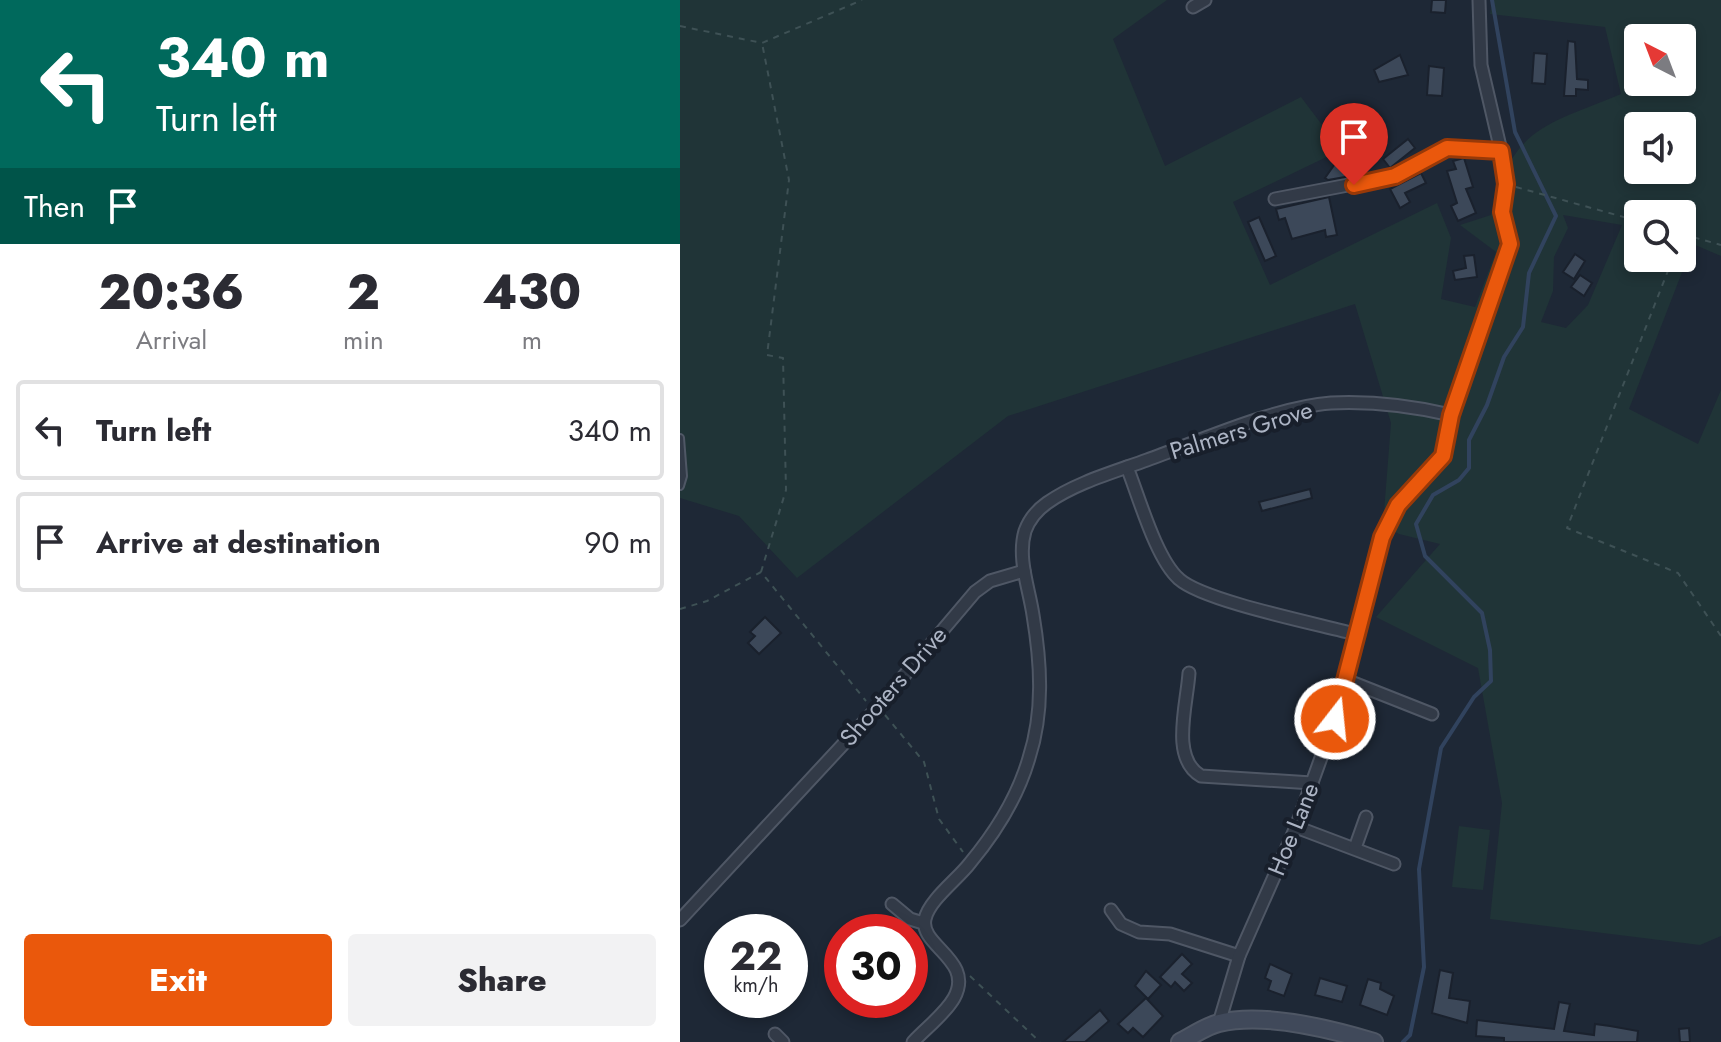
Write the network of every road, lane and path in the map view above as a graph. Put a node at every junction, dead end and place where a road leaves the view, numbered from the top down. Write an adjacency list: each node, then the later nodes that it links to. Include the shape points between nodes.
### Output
1 (862, 0): 6 (path)
2 (1205, 0): 4 (street)
3 (1479, 0): 7 (street, Hoe Lane, via 1481,65)
4 (1193, 7)
5 (680, 26): 6 (path)
6 (762, 43): 19 (path, via 789,180 767,355 783,358 786,490)
7 (1501, 151): 8 (street, Hoe Lane); 9 (street, via 1447,148 1395,176)
8 (1506, 184): 10 (path); 14 (street, Hoe Lane, via 1502,212 1510,244)
9 (1275, 199)
10 (1624, 217)
11 (1696, 239): 12 (path)
12 (1721, 245)
13 (1668, 272): 22 (path, via 1567,528 1678,573)
14 (1451, 415): 16 (street, Palmers Grove, via 1406,405 1312,406); 21 (street, Hoe Lane, via 1443,456 1398,505 1382,537)
15 (680, 438): 17 (lane)
16 (1127, 467): 18 (street, Palmers Grove, via 1063,493 1032,516 1022,542); 21 (street, via 1163,556 1179,580 1206,593)
17 (680, 486)
18 (1024, 571): 25 (street, Shooters Drive, via 990,581 975,592); 31 (street, via 1039,662 1037,730 1016,791)
19 (761, 572): 20 (path); 25 (path, via 831,662)
20 (680, 609)
21 (1355, 634): 24 (street, Hoe Lane)
22 (1721, 636)
23 (1189, 673): 27 (street, via 1182,756 1189,769 1201,776)
24 (1346, 680): 26 (street); 27 (street, Hoe Lane)
25 (876, 709): 31 (path, via 924,762 939,819); 37 (street, Shooters Drive)
26 (1432, 714)
27 (1312, 783): 29 (street, Hoe Lane)
28 (1366, 817): 30 (street)
29 (1296, 827): 30 (street); 39 (street, Hoe Lane)
30 (1355, 848): 32 (street)
31 (971, 863): 36 (street)
32 (1394, 864)
33 (892, 904): 35 (street)
34 (1111, 910): 39 (street, via 1121,924 1139,932 1170,934)
35 (904, 914)
36 (926, 914)
37 (680, 920)
38 (928, 934): 40 (street)
39 (1239, 956): 41 (street, Hoe Lane)
40 (958, 979): 42 (street, via 953,1000); 43 (path, via 969,975)
41 (1219, 1023): 44 (street); 45 (street, via 1292,1023)
42 (913, 1042)
43 (1040, 1042)
44 (1180, 1042)
45 (1374, 1042)

